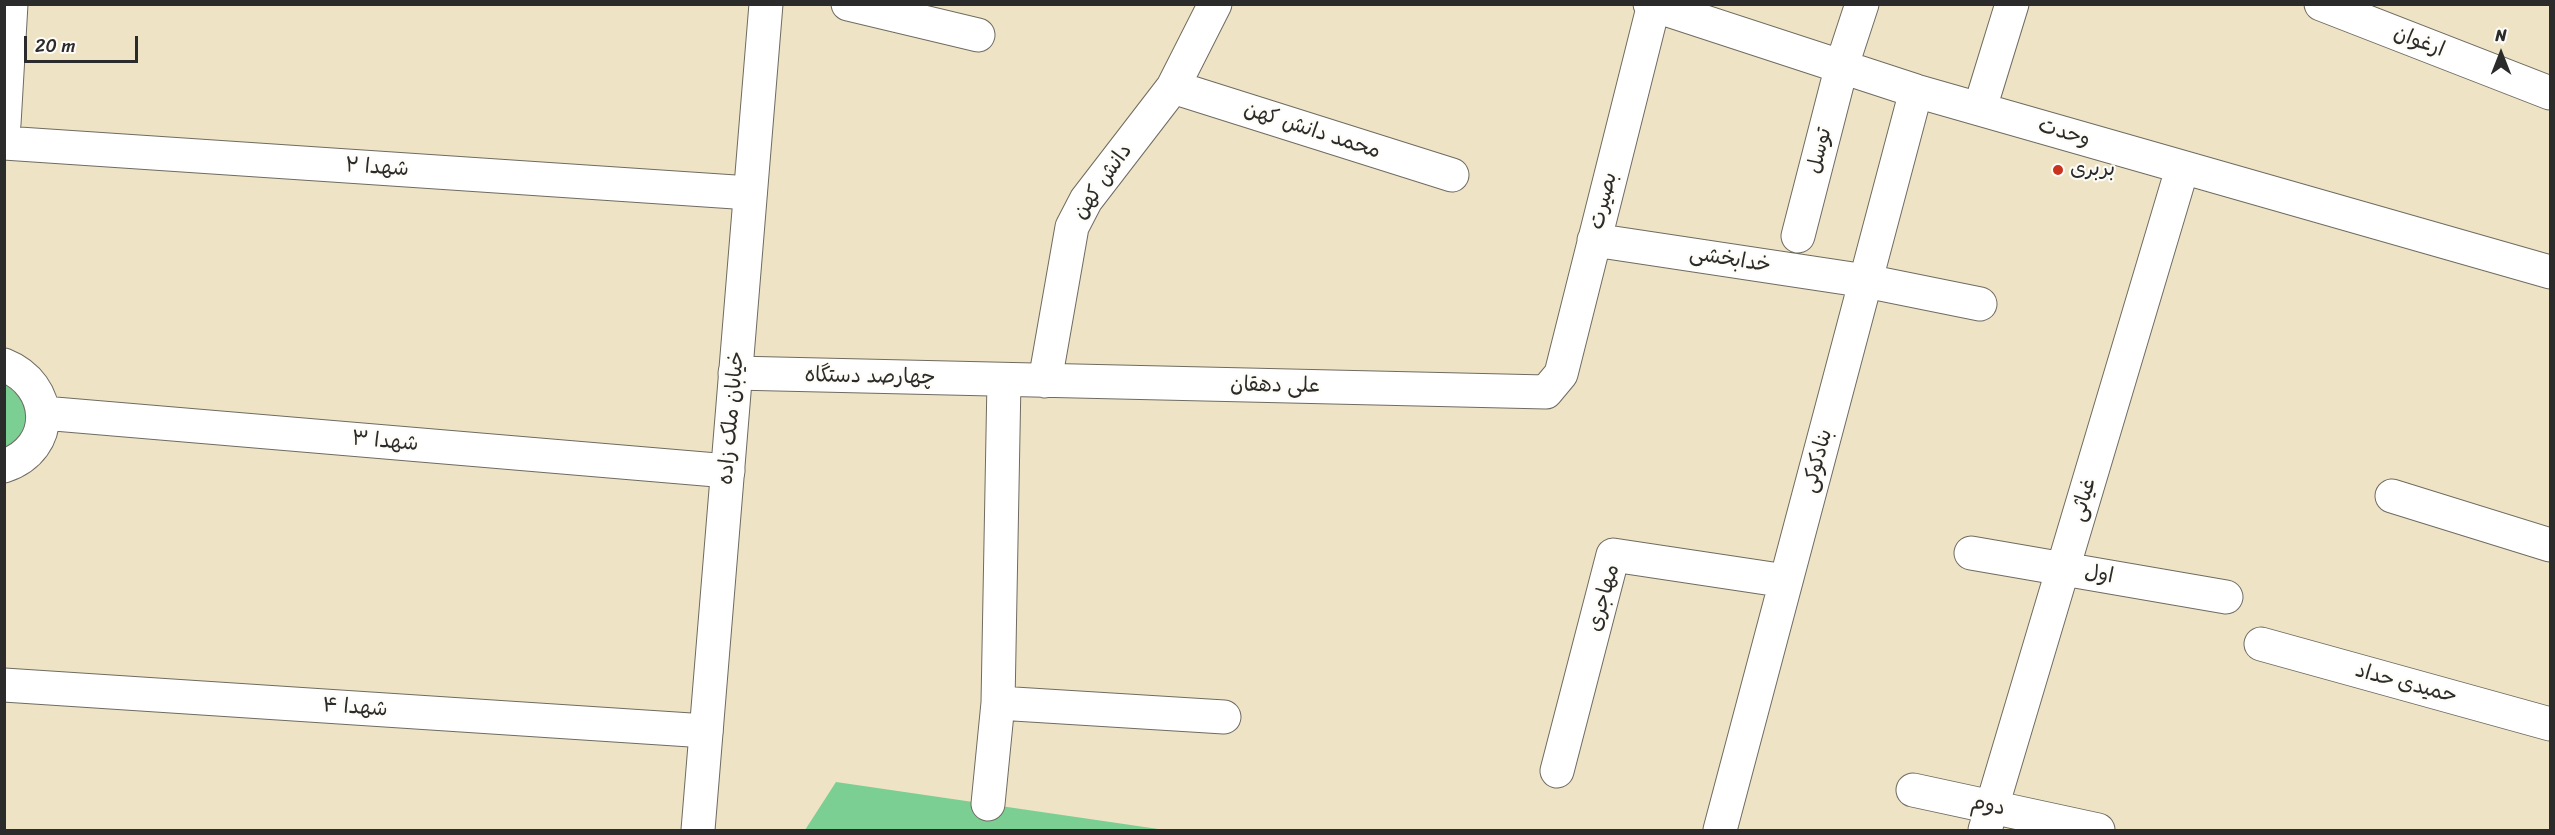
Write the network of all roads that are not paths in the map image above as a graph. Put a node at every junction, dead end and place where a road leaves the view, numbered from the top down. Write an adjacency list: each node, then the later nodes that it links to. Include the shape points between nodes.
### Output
1 (11, 4): 15 (street)
2 (766, 4): 19 (street, خیابان ملک زاده)
3 (848, 4): 9 (street)
4 (1215, 4): 11 (street, دانش کهن)
5 (1862, 4): 10 (street, توسل)
6 (2012, 4): 14 (street)
7 (2321, 4): 13 (street, ارغوان)
8 (1653, 5): 10 (street, وحدت); 21 (street, بصیرت)
9 (978, 35)
10 (1842, 65): 12 (street, وحدت); 20 (street, توسل)
11 (1173, 87): 18 (street, محمد دانش کهن); 28 (street, دانش کهن, via 1086,200 1072,227)
12 (1916, 91): 14 (street, وحدت); 23 (street, بنادکوکی)
13 (2550, 93)
14 (1980, 108): 17 (street, وحدت)
15 (4, 124)
16 (4, 143): 19 (street, شهدا ۲)
17 (2182, 168): 22 (street, وحدت); 36 (street, غیاثی)
18 (1452, 176)
19 (750, 193): 26 (street, خیابان ملک زاده)
20 (1798, 236)
21 (1594, 240): 23 (street, خدابخشی); 29 (street, بصیرت, via 1561,374)
22 (2550, 272)
23 (1866, 281): 24 (street); 37 (street, بنادکوکی)
24 (1980, 304)
25 (4, 365): 30 (street, via 31,381)
26 (735, 373): 27 (street, چهارصد دستگاه); 32 (street, خیابان ملک زاده)
27 (1004, 380): 28 (street, علی دهقان); 41 (street)
28 (1045, 381): 29 (street, علی دهقان)
29 (1546, 392)
30 (43, 413): 31 (street, via 34,446); 32 (street, شهدا ۳)
31 (4, 466)
32 (728, 471): 44 (street, خیابان ملک زاده)
33 (2392, 496): 34 (street)
34 (2550, 545)
35 (1971, 553): 36 (street, اول)
36 (2064, 569): 38 (street, اول); 48 (street, غیاثی)
37 (1786, 581): 45 (street, مهاجری, via 1613,555); 50 (street, بنادکوکی)
38 (2226, 597)
39 (2262, 644): 43 (street, حمیدی حداد)
40 (4, 685): 44 (street, شهدا ۴)
41 (998, 703): 42 (street); 47 (street)
42 (1224, 717)
43 (2550, 724)
44 (706, 731): 49 (street, خیابان ملک زاده)
45 (1557, 771)
46 (1913, 790): 48 (street, دوم)
47 (988, 804)
48 (1989, 819): 51 (street, دوم)
49 (698, 831)
50 (1720, 831)
51 (2098, 831)

